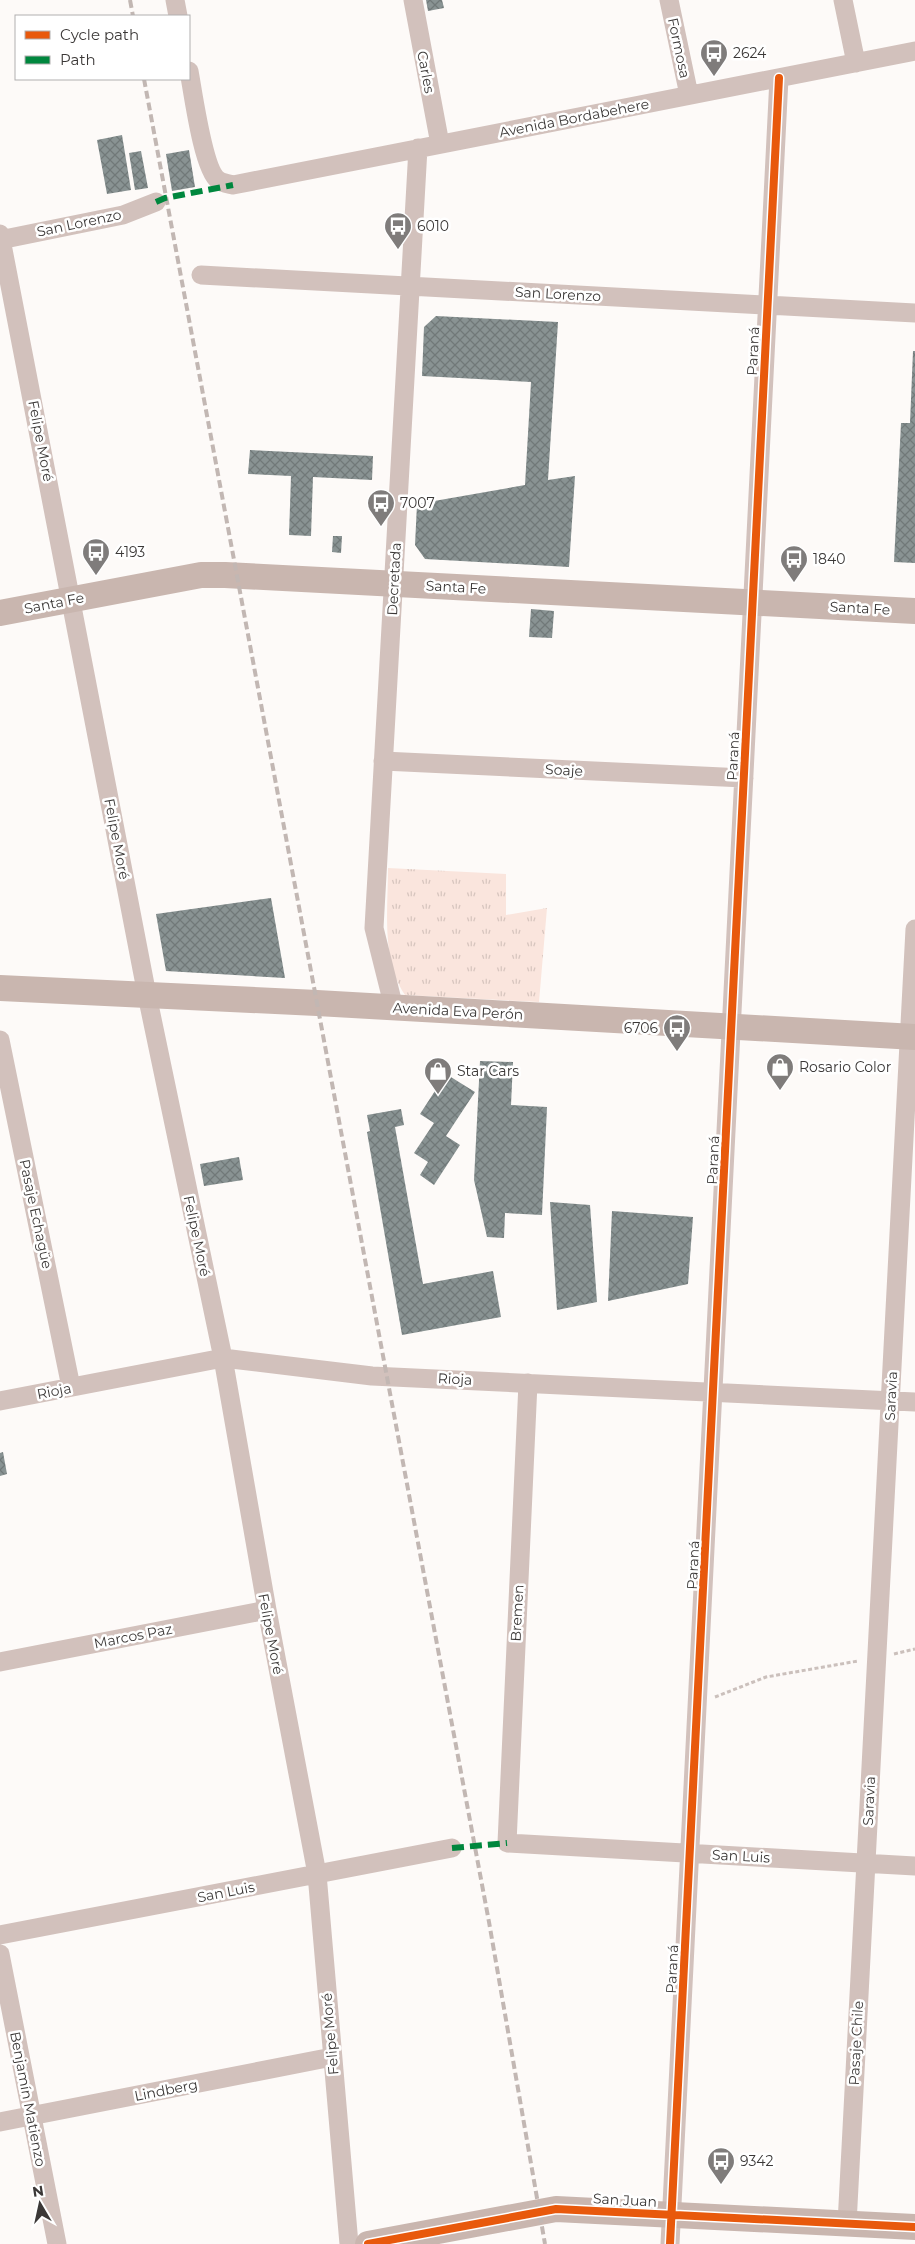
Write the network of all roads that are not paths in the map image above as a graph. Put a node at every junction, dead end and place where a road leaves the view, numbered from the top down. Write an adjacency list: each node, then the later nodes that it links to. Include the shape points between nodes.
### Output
1 (175, 0): 5 (street)
2 (413, 0): 11 (street, Carles)
3 (669, 0): 10 (street, Formosa)
4 (843, 0): 7 (street)
5 (178, 15)
6 (915, 51): 7 (street, Avenida Bordabehere)
7 (856, 63): 9 (street, Avenida Bordabehere)
8 (190, 76): 12 (street, Avenida Bordabehere, via 210,169 218,180 233,185)
9 (779, 78): 10 (street, Avenida Bordabehere); 17 (street, Paraná)
10 (689, 96): 11 (street, Avenida Bordabehere)
11 (440, 144): 12 (street, Avenida Bordabehere)
12 (418, 148): 16 (street, Decretada)
13 (156, 202): 14 (street, San Lorenzo, via 122,215)
14 (0, 238): 20 (street, Felipe Moré)
15 (201, 275): 16 (street, San Lorenzo)
16 (410, 286): 17 (street, San Lorenzo); 19 (street, Decretada)
17 (768, 305): 18 (street, San Lorenzo); 21 (street, Paraná)
18 (915, 313)
19 (393, 583): 20 (main road, Santa Fe, via 202,575); 21 (main road, Santa Fe); 24 (street, Decretada)
20 (72, 600): 23 (main road, Santa Fe); 28 (street, Felipe Moré)
21 (753, 602): 22 (main road, Santa Fe); 25 (street, Paraná)
22 (915, 611)
23 (0, 613)
24 (383, 761): 25 (street, Soaje); 29 (street, Decretada, via 374,928)
25 (744, 778): 30 (street, Paraná)
26 (915, 929): 31 (street, Saravia)
27 (0, 988): 28 (main road, Avenida Eva Perón)
28 (147, 995): 29 (main road, Avenida Eva Perón); 33 (street, Felipe Moré)
29 (394, 1008): 30 (main road, Avenida Eva Perón)
30 (732, 1027): 31 (main road, Avenida Eva Perón); 36 (street, Paraná)
31 (912, 1037): 37 (street, Saravia)
32 (0, 1040): 35 (street, Pasaje Echagüe)
33 (223, 1358): 34 (street, Rioja, via 372,1376); 35 (street, Rioja); 40 (street, Felipe Moré)
34 (528, 1383): 36 (street, Rioja); 42 (street, Bremen)
35 (71, 1388): 38 (street, Rioja)
36 (714, 1391): 37 (street, Rioja); 44 (street, Paraná)
37 (890, 1400): 39 (street, Rioja); 45 (street, Saravia)
38 (0, 1401)
39 (915, 1402)
40 (267, 1610): 41 (street, Marcos Paz); 47 (street, Felipe Moré)
41 (0, 1662)
42 (506, 1843): 44 (street, San Luis)
43 (452, 1848): 47 (street, San Luis)
44 (691, 1853): 45 (street, San Luis); 53 (street, Paraná)
45 (866, 1863): 46 (street, San Luis); 54 (street, Pasaje Chile)
46 (915, 1866)
47 (317, 1874): 48 (street, San Luis); 50 (street, Felipe Moré)
48 (0, 1935)
49 (0, 1954): 51 (street, Benjamín Matienzo)
50 (332, 2057): 51 (street, Lindberg); 57 (street, Felipe Moré)
51 (32, 2116): 52 (street, Lindberg); 56 (street, Benjamín Matienzo)
52 (0, 2122)
53 (671, 2215): 54 (main road, San Juan); 58 (main road, San Juan, via 556,2209); 59 (street, Paraná)
54 (847, 2224): 55 (main road, San Juan)
55 (915, 2227)
56 (57, 2244)
57 (349, 2244)
58 (368, 2244)
59 (670, 2244)

